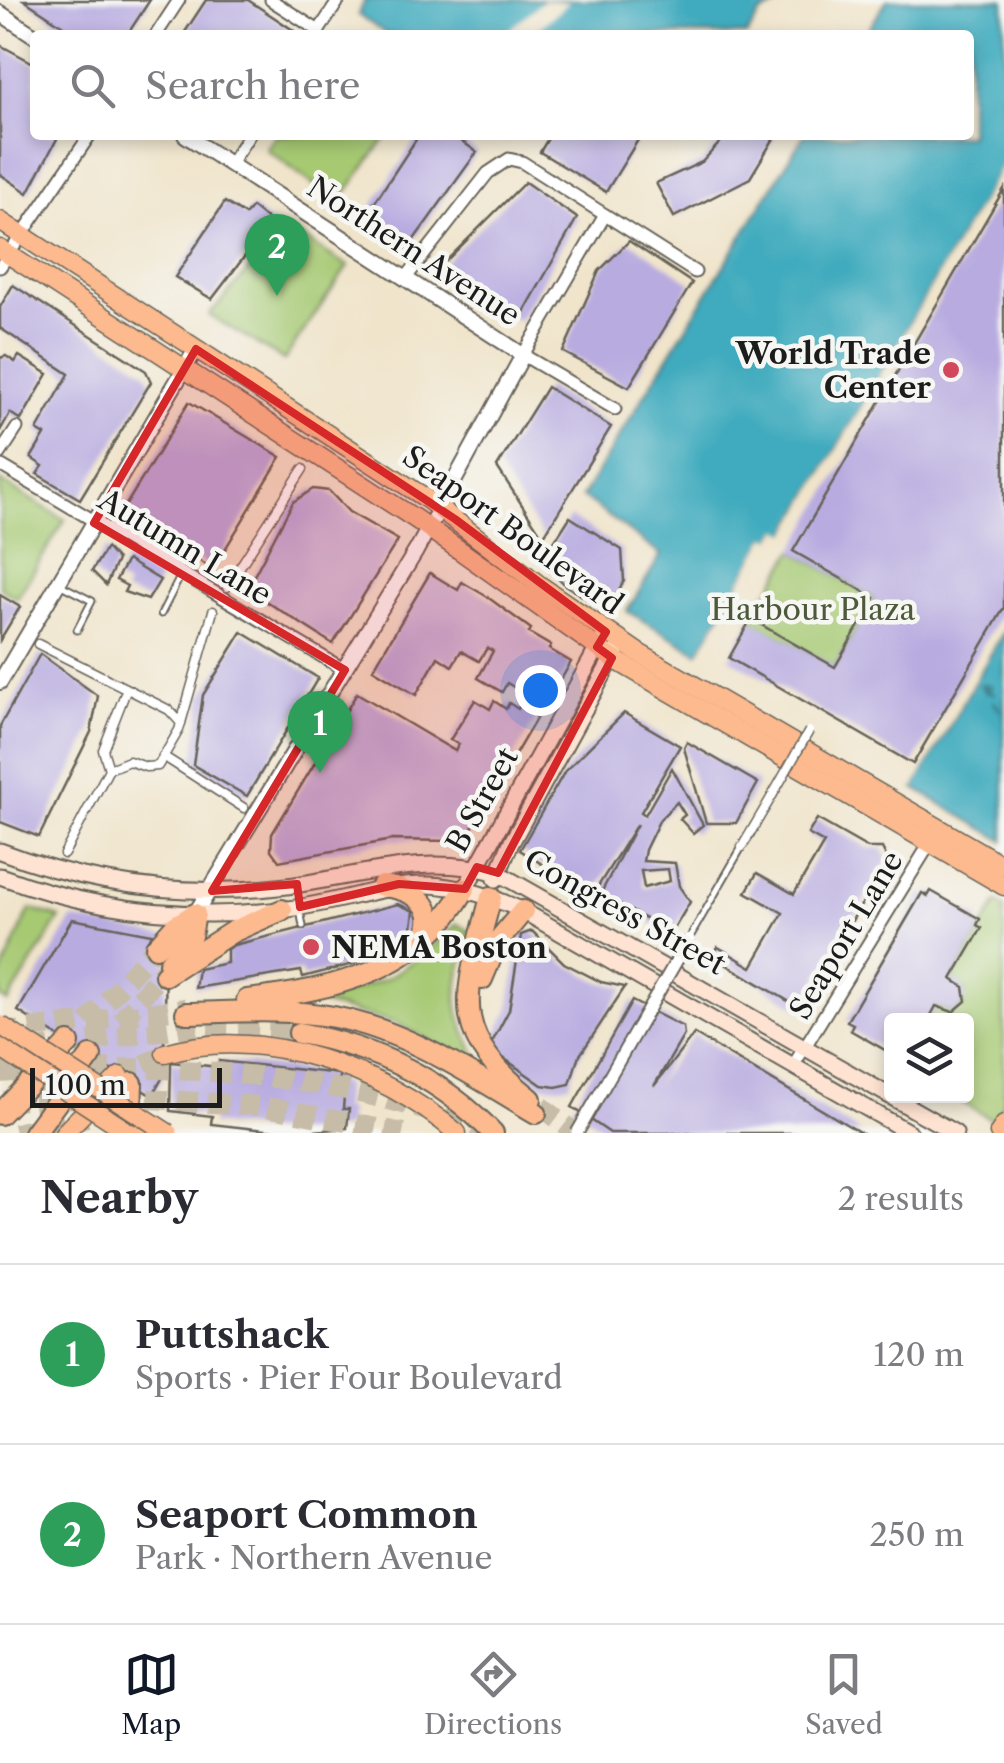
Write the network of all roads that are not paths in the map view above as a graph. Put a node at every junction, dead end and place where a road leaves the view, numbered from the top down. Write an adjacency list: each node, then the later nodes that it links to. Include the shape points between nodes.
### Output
1 (179, 0): 5 (street)
2 (271, 0): 6 (street)
3 (339, 0): 7 (street)
4 (0, 13): 8 (street)
5 (159, 30)
6 (313, 30)
7 (319, 30)
8 (30, 33)
9 (87, 140): 15 (street)
10 (193, 140): 12 (street, Northern Avenue)
11 (246, 140): 12 (street)
12 (230, 164): 18 (street, Northern Avenue)
13 (606, 216): 17 (street); 18 (street, via 522,162 506,160 489,172); 20 (street)
14 (0, 221): 15 (main road, Seaport Boulevard)
15 (23, 236): 16 (street); 19 (main road, Seaport Boulevard)
16 (3, 257): 21 (main road, Seaport Boulevard)
17 (695, 272)
18 (405, 278): 20 (street, Northern Avenue)
19 (196, 349): 21 (street); 27 (main road, Seaport Boulevard)
20 (523, 355): 22 (street, Northern Avenue); 27 (street)
21 (184, 368): 28 (street); 29 (main road, Seaport Boulevard)
22 (615, 409)
23 (16, 428): 24 (street)
24 (0, 454)
25 (0, 465): 28 (street, Autumn Lane)
26 (303, 469): 32 (street)
27 (440, 508): 29 (street); 37 (main road, Seaport Boulevard)
28 (94, 522): 30 (street, Autumn Lane); 31 (street)
29 (429, 528): 37 (main road, Seaport Boulevard); 38 (street)
30 (182, 575): 34 (lane); 38 (street, Autumn Lane)
31 (58, 583): 35 (lane, via 92,600); 39 (street)
32 (228, 587)
33 (213, 611): 41 (street)
34 (161, 614)
35 (78, 630)
36 (38, 644): 40 (street)
37 (609, 645): 46 (main road, Seaport Boulevard); 51 (main road, B Street); 52 (main road, B Street)
38 (345, 670): 58 (street)
39 (0, 682)
40 (126, 691): 41 (street, via 170,710); 44 (street, via 103,750)
41 (180, 723): 43 (street)
42 (809, 731): 47 (street, bridge)
43 (164, 756): 44 (street, via 158,766 129,760); 45 (street)
44 (109, 769): 49 (street)
45 (244, 808)
46 (935, 836): 50 (main road, Seaport Boulevard); 56 (main road, Seaport Boulevard); 71 (street, Seaport Lane)
47 (742, 847): 64 (lane)
48 (0, 851): 58 (main road, Congress Street, via 98,880)
49 (64, 854)
50 (1004, 866)
51 (477, 868): 52 (main road, Congress Street); 54 (main road, Congress Street, via 406,864); 57 (main road, B Street)
52 (498, 873): 59 (main road, B Street); 71 (main road, Congress Street)
53 (0, 876): 62 (main road, Congress Street, via 103,904)
54 (334, 878): 58 (main road, Congress Street); 60 (main road, via 302,892)
55 (382, 886): 57 (main road, Congress Street); 60 (main road, Congress Street); 65 (highway, via 425,903 431,922)
56 (1004, 886)
57 (465, 889): 59 (main road, Congress Street); 65 (highway)
58 (212, 891): 62 (street)
59 (491, 897): 61 (main road, Congress Street); 74 (highway, via 466,1004 472,1031)
60 (291, 908): 62 (main road, Congress Street); 62 (highway, via 165,972 191,936); 63 (lane)
61 (523, 911): 74 (highway, via 498,941 479,993 480,1034); 75 (main road, Congress Street)
62 (195, 914): 66 (highway)
63 (303, 926)
64 (689, 939): 86 (street, bridge)
65 (421, 943): 74 (highway, via 341,986 186,1011 290,1012 362,1024 538,1110)
66 (156, 947)
67 (0, 1026): 83 (main road, bridge)
68 (299, 1034): 85 (highway, via 400,1064 448,1093)
69 (69, 1042): 77 (highway)
70 (0, 1048): 81 (main road, bridge)
71 (807, 1048): 75 (street, Seaport Lane); 88 (main road, Congress Street)
72 (164, 1053): 84 (main road, via 233,1046 320,1060 383,1083)
73 (90, 1056): 79 (highway)
74 (496, 1066)
75 (793, 1066): 87 (main road, Congress Street)
76 (126, 1080): 80 (main road); 82 (highway, via 131,1115)
77 (0, 1114)
78 (1004, 1125): 89 (main road)
79 (34, 1133)
80 (64, 1133)
81 (130, 1133)
82 (148, 1133)
83 (168, 1133)
84 (458, 1133)
85 (493, 1133)
86 (577, 1133)
87 (910, 1133)
88 (955, 1133)
89 (1000, 1133)

